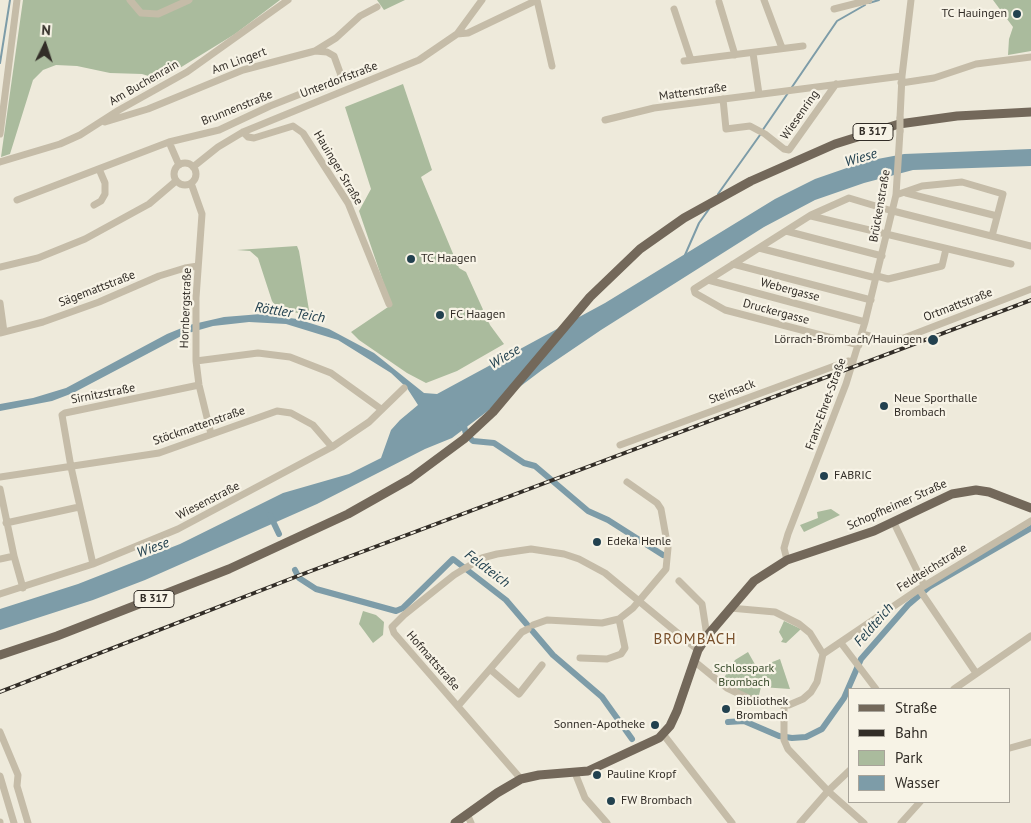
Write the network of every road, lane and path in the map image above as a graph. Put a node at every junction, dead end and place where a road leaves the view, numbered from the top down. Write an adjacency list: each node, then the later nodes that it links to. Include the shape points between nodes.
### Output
1 (17, 0): 33 (street)
2 (130, 0): 3 (street, via 140,13 158,14)
3 (189, 0)
4 (288, 0): 31 (street, Am Buchenrain, via 187,72)
5 (482, 0): 14 (street, Unterdorfstraße)
6 (537, 0): 14 (street, via 468,33); 21 (street)
7 (764, 0): 16 (street)
8 (869, 0): 13 (street)
9 (911, 0): 24 (street)
10 (719, 2): 19 (street)
11 (377, 7): 17 (street, Am Lingert)
12 (674, 9): 19 (street, via 688,61)
13 (834, 9)
14 (457, 34): 32 (street, Unterdorfstraße, via 404,66)
15 (802, 46): 16 (street)
16 (782, 48): 18 (street)
17 (315, 51): 23 (street, via 334,56); 31 (street, Am Lingert, via 243,70 148,109)
18 (753, 53): 19 (street); 27 (street)
19 (736, 55)
20 (1031, 57): 24 (street, Wiesenring, via 976,64 934,78)
21 (552, 66)
22 (351, 74): 23 (street, Unterdorfstraße)
23 (342, 78): 34 (street, Brunnenstraße, via 220,130)
24 (901, 79): 25 (street, Wiesenring); 41 (street, Brückenstraße, bridge)
25 (836, 84): 26 (street, Wiesenring); 28 (street, Wiesenring, via 789,150 750,126 726,129)
26 (785, 91): 27 (street, Mattenstraße)
27 (759, 94): 28 (street, Mattenstraße)
28 (723, 99): 30 (street, Mattenstraße, via 654,108)
29 (1031, 112): 102 (main road, B 317, via 918,120 880,129 835,144 726,194 659,235 606,280 493,412 464,440 410,479 306,535 151,600)
30 (606, 120)
31 (100, 123): 35 (street, Am Buchenrain, via 60,144)
32 (243, 132): 37 (street, Unterdorfstraße); 64 (street, Hauinger Straße, via 254,138 292,126 303,133 348,203)
33 (0, 134)
34 (169, 142): 36 (street); 38 (street, Brunnenstraße)
35 (0, 162)
36 (179, 165): 37 (street, via 184,163); 39 (street, via 174,172)
37 (193, 167): 40 (street, via 195,175)
38 (98, 169): 43 (street, Brunnenstraße); 44 (street, via 105,183 105,194 102,201)
39 (176, 181): 40 (street, via 186,185); 58 (street, via 149,204 85,239 38,258)
40 (191, 183): 57 (street, Hornbergstraße, via 202,214)
41 (896, 192): 42 (street); 45 (street, Brückenstraße)
42 (906, 192): 47 (street); 47 (street, via 922,186 962,182 1003,194)
43 (17, 200)
44 (94, 205)
45 (891, 211): 46 (street, via 848,198); 49 (street, Brückenstraße); 50 (street)
46 (811, 216): 48 (street); 49 (street)
47 (997, 216): 50 (street)
48 (786, 231): 52 (street); 54 (street)
49 (887, 235): 53 (street); 54 (street, Brückenstraße)
50 (992, 236): 51 (street)
51 (1031, 246)
52 (759, 248): 55 (street); 59 (street)
53 (946, 249): 56 (street); 59 (street, via 942,266 888,280)
54 (882, 256): 59 (street, Brückenstraße)
55 (733, 264): 60 (street); 62 (street)
56 (1011, 264)
57 (198, 266): 66 (street, Sägemattstraße, via 159,276 94,304); 69 (street, Hornbergstraße)
58 (0, 267)
59 (877, 277): 62 (street, Franz-Ehret-Straße)
60 (708, 280): 65 (street, Webergasse); 68 (street, Druckergasse, via 694,289 695,293 725,310)
61 (1031, 289): 67 (street, Ortmattstraße, via 904,338 881,339)
62 (871, 300): 65 (street, Franz-Ehret-Straße)
63 (0, 303): 66 (street, Sägemattstraße)
64 (389, 304)
65 (865, 322): 67 (street, Franz-Ehret-Straße)
66 (2, 333)
67 (862, 334): 68 (street, Franz-Ehret-Straße)
68 (859, 345): 70 (street, Franz-Ehret-Straße)
69 (196, 361): 71 (street, Hornbergstraße); 73 (street, via 258,353 290,357 331,373)
70 (853, 362): 75 (street, Steinsack, via 848,361); 88 (street, Franz-Ehret-Straße, via 788,534 784,548)
71 (199, 385): 74 (street, Hornbergstraße); 77 (street, Sirnitzstraße, via 62,415)
72 (404, 388): 73 (street, Wiesenstraße)
73 (381, 409): 76 (street, Wiesenstraße, via 356,432)
74 (211, 434): 76 (street, Stöckmattenstraße, via 282,411 313,424); 77 (street, Stöckmattenstraße, via 159,453)
75 (620, 445)
76 (332, 447): 89 (street, Wiesenstraße, via 178,528)
77 (71, 467): 78 (street, Stöckmattenstraße); 81 (street)
78 (0, 477)
79 (627, 482): 94 (street, via 661,508 668,548 666,569)
80 (0, 489): 85 (street)
81 (79, 507): 85 (street); 89 (street)
82 (1031, 508): 84 (main road, Schopfheimer Straße, via 990,492 966,491 946,495)
83 (1031, 521): 92 (street, Feldteichstraße)
84 (894, 522): 88 (main road, Schopfheimer Straße, via 854,539); 92 (street)
85 (6, 523): 86 (street)
86 (14, 556): 87 (street); 91 (street)
87 (0, 559)
88 (788, 560): 95 (main road, Schopfheimer Straße, via 754,581)
89 (92, 564): 91 (street, Wiesenstraße)
90 (679, 581): 97 (street, via 702,604)
91 (23, 588): 93 (street, Wiesenstraße)
92 (921, 590): 99 (street, Feldteichstraße); 107 (street)
93 (0, 594)
94 (639, 602): 96 (street); 100 (street, Hofmattstraße); 111 (street, Hofmattstraße, via 594,566 558,552 520,549 469,565 392,627 413,658)
95 (730, 608): 97 (main road); 101 (street, via 775,612 800,624)
96 (619, 618): 103 (street, via 626,648 621,654 607,658); 106 (street, via 602,624 547,620 522,632)
97 (708, 636): 100 (main road)
98 (1031, 636): 107 (street)
99 (841, 643): 101 (street, Feldteichstraße); 108 (street)
100 (698, 650): 104 (main road)
101 (823, 654): 110 (street, via 817,682 811,692 794,704)
102 (0, 655)
103 (580, 658)
104 (694, 662): 110 (street, via 734,693); 113 (main road, via 677,711)
105 (542, 665): 106 (street, via 520,694)
106 (491, 670): 111 (street)
107 (976, 674): 109 (street)
108 (875, 688)
109 (955, 688)
110 (784, 704): 120 (street, via 784,737 788,749)
111 (458, 706): 119 (street, Hofmattstraße)
112 (0, 732): 125 (street, via 18,775 17,786)
113 (663, 734): 117 (main road, via 606,764); 124 (street)
114 (1031, 742): 115 (street)
115 (1011, 748)
116 (848, 772): 120 (street)
117 (575, 773): 119 (main road); 127 (street, via 585,798)
118 (0, 776): 123 (street)
119 (521, 779): 122 (main road)
120 (828, 791): 128 (street); 129 (street)
121 (919, 803): 130 (street)
122 (469, 819): 126 (main road)
123 (14, 821)
124 (730, 822)
125 (28, 823)
126 (455, 823)
127 (606, 823)
128 (800, 823)
129 (864, 823)
130 (901, 823)

